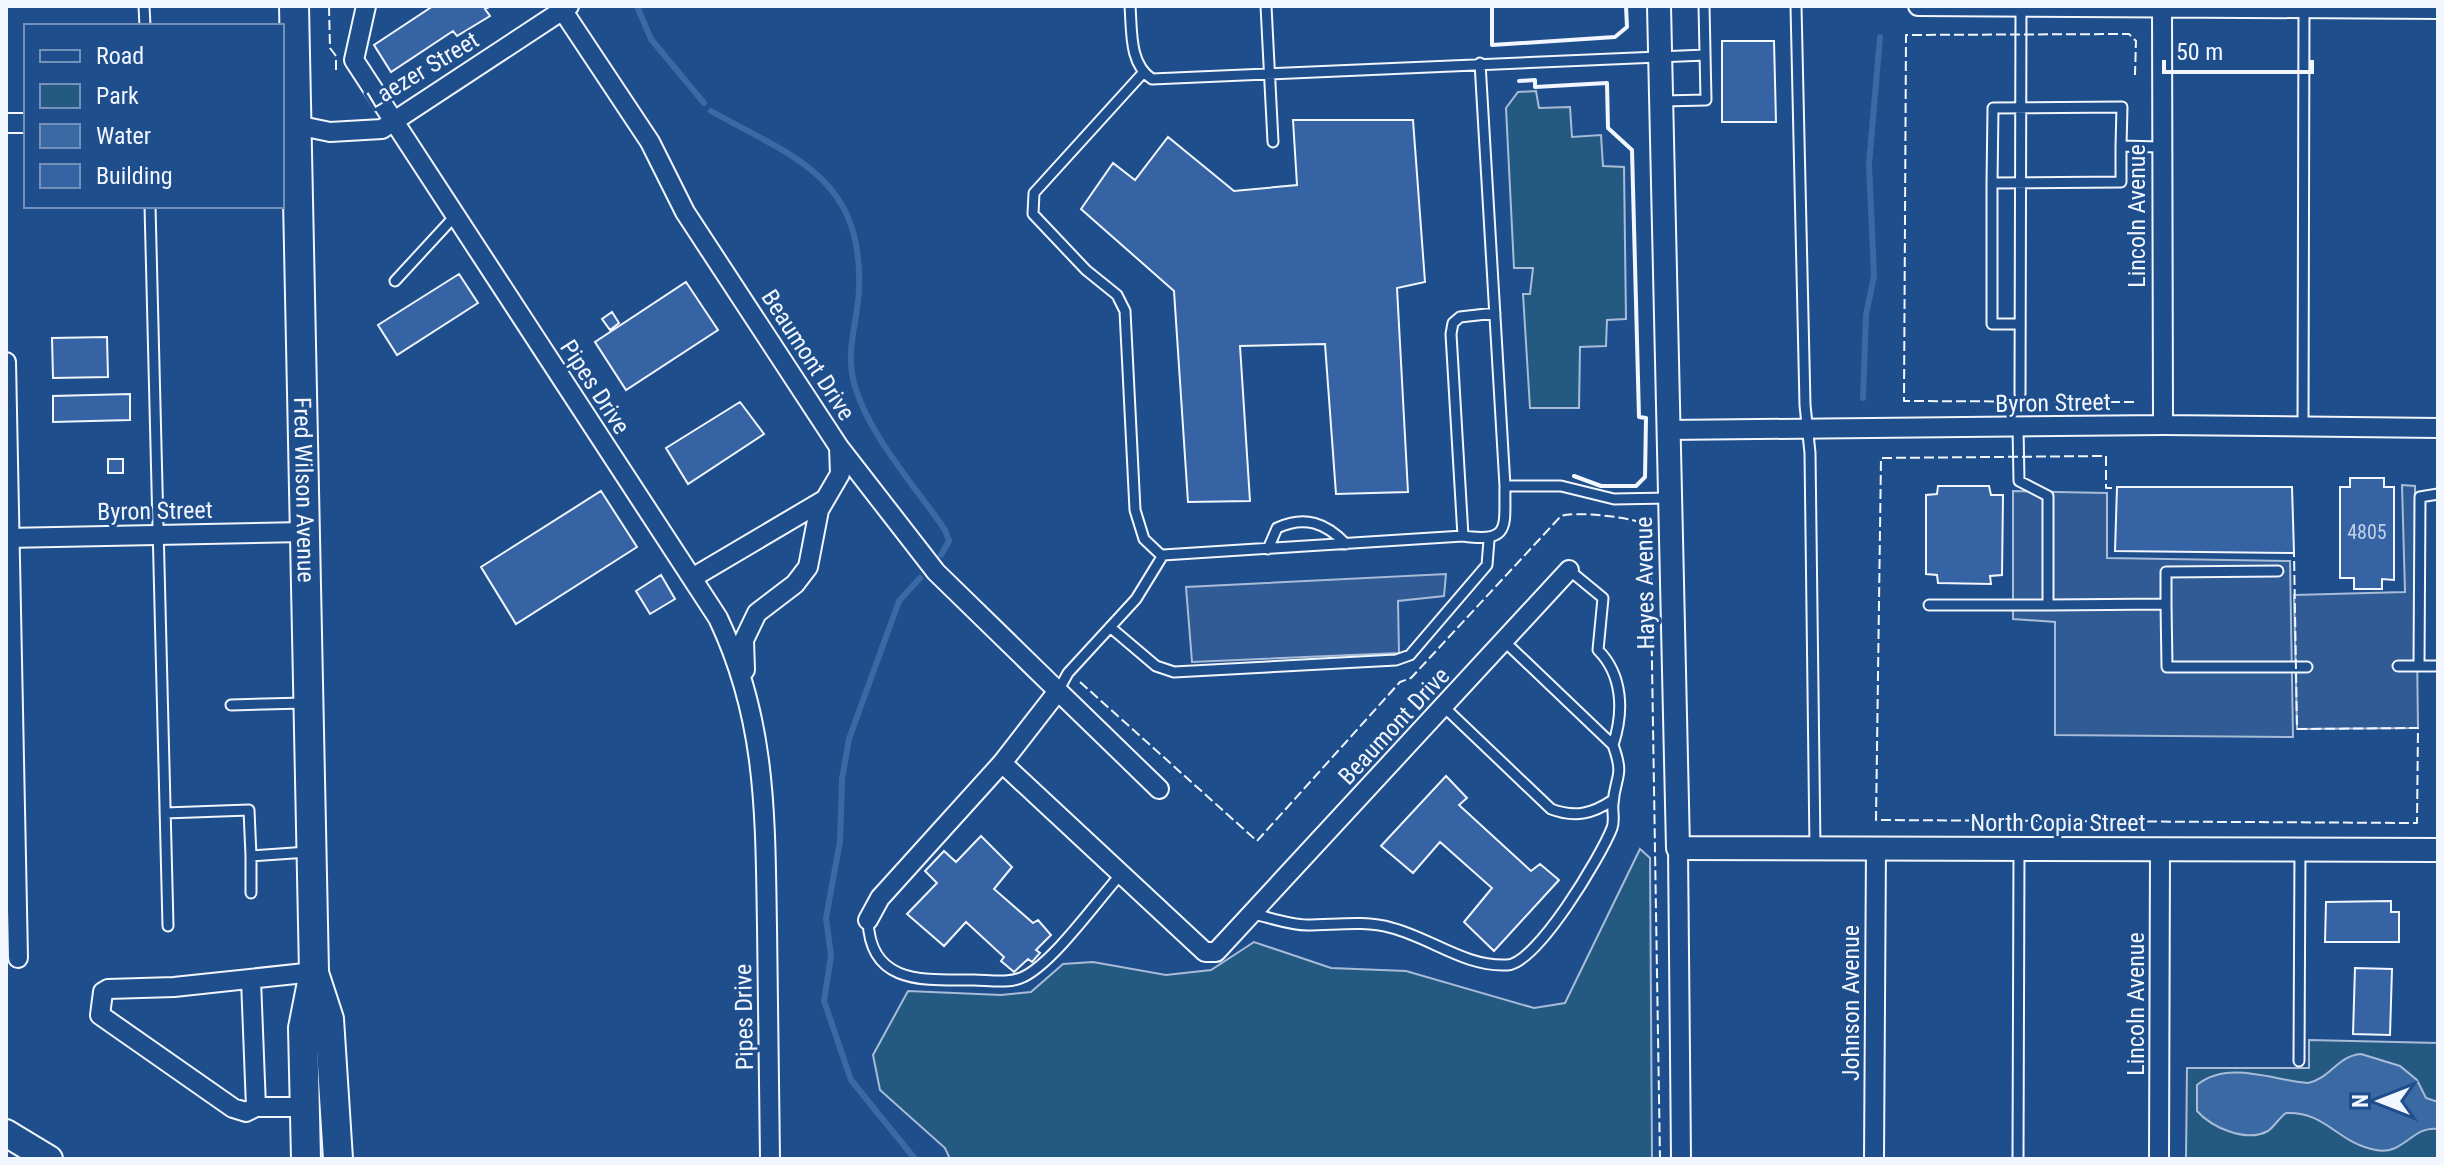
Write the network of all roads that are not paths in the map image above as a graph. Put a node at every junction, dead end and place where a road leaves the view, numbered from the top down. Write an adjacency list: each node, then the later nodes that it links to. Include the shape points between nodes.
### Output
1 (294, 6): 22 (main road, Fred Wilson Avenue)
2 (366, 6): 21 (street, Pipes Drive, via 354,60)
3 (1130, 6): 18 (lane, via 1134,52)
4 (1266, 6): 17 (lane)
5 (1659, 6): 14 (street, Hayes Avenue)
6 (1704, 6): 15 (lane)
7 (1796, 6): 39 (lane)
8 (1918, 6): 9 (street)
9 (2021, 6): 10 (street); 20 (lane)
10 (2162, 7): 11 (street); 25 (street, Lincoln Avenue)
11 (2304, 7): 13 (street); 36 (lane)
12 (566, 8): 21 (street, Laezer Street); 41 (street, Beaumont Drive, via 650,142 685,212)
13 (2438, 9)
14 (1659, 55): 15 (lane); 16 (lane); 19 (street, Hayes Avenue)
15 (1705, 55): 19 (lane, via 1706,100)
16 (1480, 63): 17 (lane); 31 (lane)
17 (1270, 72): 18 (lane, via 1152,79); 23 (lane)
18 (1143, 73): 53 (lane, via 1034,193 1033,214 1117,295 1125,311 1135,510 1144,539)
19 (1659, 101): 40 (street, Hayes Avenue)
20 (2021, 108): 24 (lane, via 2122,107); 26 (lane, via 1993,108); 27 (lane)
21 (392, 122): 22 (street, Laezer Street, via 382,129 330,132); 29 (street, Pipes Drive)
22 (289, 124): 46 (main road, Fred Wilson Avenue)
23 (1273, 142)
24 (2121, 146): 25 (lane); 27 (lane, via 2121,182)
25 (2160, 147): 35 (street, Lincoln Avenue)
26 (1992, 183): 27 (lane); 32 (lane, via 1992,324)
27 (2021, 183): 32 (lane)
28 (150, 208): 47 (lane)
29 (454, 217): 30 (lane); 56 (street, Pipes Drive)
30 (395, 281)
31 (1495, 313): 42 (lane); 48 (lane, via 1460,317 1451,334)
32 (2019, 324): 34 (lane)
33 (6, 362): 49 (street)
34 (2020, 394)
35 (2163, 425): 36 (street, Byron Street); 37 (street, Byron Street)
36 (2303, 426): 38 (street, Byron Street)
37 (2018, 427): 39 (street, Byron Street); 59 (lane, via 2019,481 2048,496)
38 (2438, 428)
39 (1808, 429): 40 (street, Byron Street); 77 (lane)
40 (1668, 430): 44 (street, Hayes Avenue)
41 (839, 447): 45 (street, Pipes Drive, via 840,474); 67 (street, Beaumont Drive, via 936,572)
42 (1505, 486): 44 (lane, via 1561,486 1614,499); 50 (lane, via 1504,525)
43 (2438, 494): 63 (lane, via 2420,497)
44 (1669, 498): 76 (street, Hayes Avenue)
45 (824, 500): 56 (street); 66 (street, Pipes Drive, via 808,567 757,613 744,640)
46 (304, 532): 47 (street, Byron Street); 68 (main road, Fred Wilson Avenue)
47 (156, 535): 49 (street, Byron Street); 75 (lane)
48 (1463, 536): 50 (lane); 51 (lane)
49 (8, 538): 90 (street)
50 (1489, 540): 60 (lane, via 1487,565 1410,655 1396,660 1174,672 1156,666)
51 (1346, 544): 52 (lane); 52 (lane, via 1329,527 1285,524 1277,528)
52 (1268, 549): 53 (lane)
53 (1162, 556): 60 (lane, via 1136,599)
54 (1569, 570): 61 (street, Beaumont Drive); 71 (lane, via 1603,598 1598,650 1613,665 1617,682 1619,727)
55 (2278, 571): 57 (lane, via 2166,572)
56 (692, 578): 66 (street, Pipes Drive, via 718,618)
57 (2166, 604): 59 (lane); 65 (lane, via 2167,667)
58 (1929, 605): 59 (lane)
59 (2048, 605)
60 (1110, 627): 67 (lane)
61 (1504, 641): 70 (street, Beaumont Drive); 71 (lane)
62 (2398, 666): 63 (lane)
63 (2419, 666): 64 (lane)
64 (2438, 666)
65 (2307, 667)
66 (745, 685): 101 (street, Pipes Drive, via 765,796)
67 (1058, 691): 72 (street); 73 (street, Beaumont Drive)
68 (308, 703): 69 (lane); 83 (main road, Fred Wilson Avenue)
69 (231, 705)
70 (1444, 707): 74 (lane, via 1551,809 1582,815); 87 (street, Beaumont Drive)
71 (1613, 745): 74 (lane, via 1621,767)
72 (1002, 763): 85 (street, Beaumont Drive); 88 (street, via 880,898)
73 (1159, 789)
74 (1613, 800): 87 (lane, via 1613,825 1569,903 1523,960 1510,966 1447,952 1394,928 1348,922 1304,925)
75 (165, 813): 84 (lane, via 249,810); 89 (lane)
76 (1678, 848): 77 (street, North Copia Street); 102 (street, Hayes Avenue)
77 (1815, 848): 78 (street, North Copia Street)
78 (1876, 848): 79 (street, North Copia Street); 103 (street, Johnson Avenue)
79 (2019, 848): 80 (street, North Copia Street); 104 (lane)
80 (2160, 849): 81 (street, North Copia Street); 105 (street, Lincoln Avenue)
81 (2300, 849): 82 (street, North Copia Street); 93 (lane)
82 (2438, 850)
83 (311, 852): 84 (lane); 91 (main road, Fred Wilson Avenue)
84 (251, 856): 86 (lane)
85 (1121, 874): 87 (street, Beaumont Drive, via 1205,952 1216,952); 88 (lane, via 1045,961 1022,978 948,980 898,973 879,960 869,944)
86 (251, 893)
87 (1254, 914)
88 (868, 920)
89 (168, 926)
90 (18, 958)
91 (314, 972): 92 (street); 95 (main road, Fred Wilson Avenue, via 303,1028); 100 (main road, Fred Wilson Avenue, via 329,1019)
92 (251, 980): 94 (street); 94 (street, via 108,989 100,1015 233,1108 246,1112)
93 (2299, 1061)
94 (256, 1107): 95 (street)
95 (305, 1107): 98 (main road); 99 (main road, Fred Wilson Avenue)
96 (6, 1133): 97 (main road)
97 (49, 1159)
98 (297, 1159)
99 (306, 1159)
100 (338, 1159)
101 (770, 1159)
102 (1681, 1159)
103 (1874, 1159)
104 (2018, 1159)
105 (2159, 1159)

